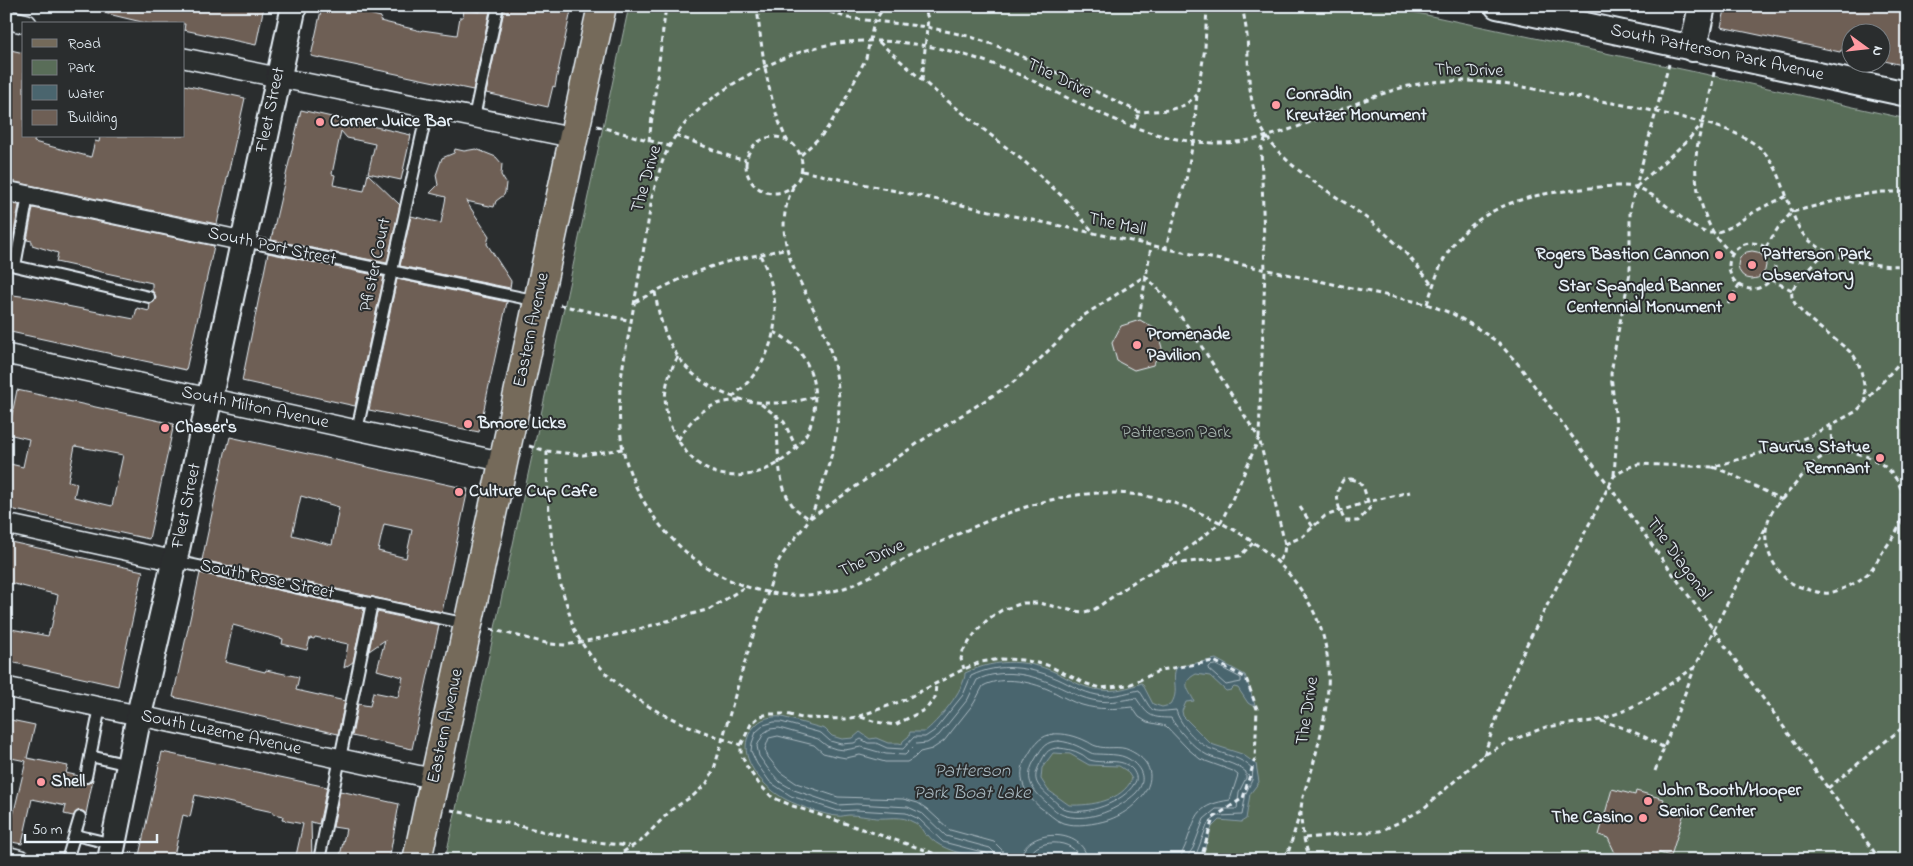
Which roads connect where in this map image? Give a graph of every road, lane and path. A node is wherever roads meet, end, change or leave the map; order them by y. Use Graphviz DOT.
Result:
graph roads {
  1 [pos="294,6"];
  2 [pos="498,6"];
  3 [pos="602,6"];
  4 [pos="666,6"];
  5 [pos="757,6"];
  6 [pos="813,6"];
  7 [pos="885,6"];
  8 [pos="923,6"];
  9 [pos="1207,6"];
  10 [pos="1242,6"];
  11 [pos="1497,6"];
  12 [pos="1702,6"];
  13 [pos="1570,14"];
  14 [pos="6,19"];
  15 [pos="874,22"];
  16 [pos="22,23"];
  17 [pos="927,27"];
  18 [pos="871,42"];
  19 [pos="879,42"];
  20 [pos="925,46"];
  21 [pos="1693,48"];
  22 [pos="185,58"];
  23 [pos="766,66"];
  24 [pos="1668,66"];
  25 [pos="1714,76"];
  26 [pos="278,78"];
  27 [pos="922,80"];
  28 [pos="1907,94"];
  29 [pos="1198,95"];
  30 [pos="428,107"];
  31 [pos="1657,111"];
  32 [pos="1138,112"];
  33 [pos="474,117"];
  34 [pos="1702,124"];
  35 [pos="1134,128"];
  36 [pos="586,132"];
  37 [pos="676,135"];
  38 [pos="1266,137"];
  39 [pos="787,140"];
  40 [pos="649,141"];
  41 [pos="1194,142"];
  42 [pos="669,146"];
  43 [pos="800,155"];
  44 [pos="746,160"];
  45 [pos="802,171"];
  46 [pos="792,186"];
  47 [pos="1635,187"];
  48 [pos="6,191"];
  49 [pos="1907,192"];
  50 [pos="28,196"];
  51 [pos="1787,196"];
  52 [pos="1792,212"];
  53 [pos="1712,233"];
  54 [pos="1095,234"];
  55 [pos="243,241"];
  56 [pos="1151,247"];
  57 [pos="1766,247"];
  58 [pos="787,248"];
  59 [pos="1165,250"];
  60 [pos="1826,250"];
  61 [pos="1732,253"];
  62 [pos="760,256"];
  63 [pos="1907,265"];
  64 [pos="1265,271"];
  65 [pos="391,272"];
  66 [pos="1145,276"];
  67 [pos="1771,280"];
  68 [pos="1739,285"];
  69 [pos="1434,287"];
  70 [pos="1792,290"];
  71 [pos="655,292"];
  72 [pos="149,297"];
  73 [pos="635,302"];
  74 [pos="549,303"];
  75 [pos="1427,304"];
  76 [pos="1728,304"];
  77 [pos="1139,317"];
  78 [pos="632,321"];
  79 [pos="774,332"];
  80 [pos="6,354"];
  81 [pos="1907,354"];
  82 [pos="678,357"];
  83 [pos="816,396"];
  84 [pos="732,397"];
  85 [pos="210,399"];
  86 [pos="747,401"];
  87 [pos="1866,401"];
  88 [pos="760,404"];
  89 [pos="777,414"];
  90 [pos="1831,426"];
  91 [pos="357,430"];
  92 [pos="1259,438"];
  93 [pos="678,440"];
  94 [pos="533,447"];
  95 [pos="796,447"];
  96 [pos="623,448"];
  97 [pos="547,451"];
  98 [pos="1832,452"];
  99 [pos="504,462"];
  100 [pos="779,462"];
  101 [pos="1712,467"];
  102 [pos="1614,476"];
  103 [pos="1610,487"];
  104 [pos="1907,490"];
  105 [pos="1410,492"];
  106 [pos="1782,500"];
  107 [pos="1906,501"];
  108 [pos="1368,502"];
  109 [pos="1300,507"];
  110 [pos="1339,510"];
  111 [pos="809,519"];
  112 [pos="1221,522"];
  113 [pos="6,524"];
  114 [pos="1767,526"];
  115 [pos="1314,527"];
  116 [pos="1254,542"];
  117 [pos="1284,544"];
  118 [pos="175,561"];
  119 [pos="1278,562"];
  120 [pos="1164,566"];
  121 [pos="745,587"];
  122 [pos="768,593"];
  123 [pos="372,603"];
  124 [pos="479,627"];
  125 [pos="1713,630"];
  126 [pos="582,642"];
  127 [pos="1695,667"];
  128 [pos="964,669"];
  129 [pos="936,683"];
  130 [pos="6,687"];
  131 [pos="100,707"];
  132 [pos="139,715"];
  133 [pos="860,716"];
  134 [pos="1600,720"];
  135 [pos="1907,724"];
  136 [pos="723,739"];
  137 [pos="742,745"];
  138 [pos="1664,748"];
  139 [pos="1484,755"];
  140 [pos="90,756"];
  141 [pos="340,758"];
  142 [pos="129,765"];
  143 [pos="1655,771"];
  144 [pos="86,777"];
  145 [pos="435,779"];
  146 [pos="1828,788"];
  147 [pos="451,810"];
  148 [pos="1300,812"];
  149 [pos="80,817"];
  150 [pos="75,835"];
  151 [pos="1305,838"];
  152 [pos="630,846"];
  153 [pos="112,852"];
  154 [pos="6,856"];
  155 [pos="21,860"];
  156 [pos="67,860"];
  157 [pos="319,860"];
  158 [pos="417,860"];
  159 [pos="619,860"];
  160 [pos="950,860"];
  161 [pos="1194,860"];
  162 [pos="1286,860"];
  163 [pos="1311,860"];
  164 [pos="1880,860"];
  1 -- 26 [label="street, Fleet Street"];
  2 -- 33 [label="lane"];
  3 -- 36 [label="main road, Eastern Avenue"];
  4 -- 40 [label="path"];
  5 -- 23 [label="path"];
  6 -- 15 [label="path"];
  7 -- 15 [label="path"];
  8 -- 17 [label="path"];
  9 -- 29 [label="path"];
  10 -- 38 [label="path"];
  11 -- 13 [label="street, South Patterson Park Avenue"];
  12 -- 21 [label="main road"];
  13 -- 21 [label="street, South Patterson Park Avenue"];
  14 -- 16 [label="street"];
  15 -- 17 [label="path"];
  15 -- 18 [label="path"];
  17 -- 20 [label="path"];
  17 -- 32 [label="path"];
  18 -- 19 [label="path, The Drive"];
  18 -- 23 [label="path, The Drive"];
  18 -- 43 [label="path"];
  19 -- 20 [label="path, The Drive"];
  19 -- 27 [label="path"];
  20 -- 27 [label="path"];
  20 -- 35 [label="path, The Drive"];
  21 -- 28 [label="street, South Patterson Park Avenue"];
  22 -- 26 [label="street"];
  23 -- 37 [label="path, The Drive"];
  23 -- 39 [label="path"];
  24 -- 31 [label="path"];
  25 -- 34 [label="path"];
  26 -- 30 [label="street"];
  26 -- 55 [label="street, Fleet Street"];
  27 -- 54 [label="path"];
  29 -- 32 [label="path"];
  29 -- 41 [label="path"];
  30 -- 33 [label="street"];
  30 -- 65 [label="lane, Pfister Court"];
  31 -- 34 [label="path, The Drive"];
  31 -- 38 [label="path, The Drive"];
  31 -- 47 [label="path"];
  32 -- 35 [label="path"];
  33 -- 36 [label="street"];
  34 -- 47 [label="path"];
  34 -- 51 [label="path, The Drive"];
  34 -- 53 [label="path"];
  35 -- 41 [label="path, The Drive"];
  36 -- 40 [label="path"];
  36 -- 74 [label="main road, Eastern Avenue"];
  37 -- 42 [label="path, The Drive"];
  37 -- 44 [label="path"];
  38 -- 41 [label="path, The Drive"];
  38 -- 64 [label="path"];
  38 -- 69 [label="path"];
  39 -- 43 [label="path"];
  39 -- 44 [label="path"];
  40 -- 42 [label="path"];
  41 -- 59 [label="path"];
  42 -- 73 [label="path, The Drive"];
  43 -- 45 [label="path"];
  44 -- 46 [label="path"];
  45 -- 46 [label="path"];
  45 -- 54 [label="path, The Mall"];
  46 -- 58 [label="path"];
  47 -- 53 [label="path"];
  47 -- 69 [label="path"];
  47 -- 102 [label="path"];
  48 -- 50 [label="street, South Port Street"];
  49 -- 52 [label="path"];
  50 -- 55 [label="street, South Port Street"];
  50 -- 72 [label="lane"];
  51 -- 52 [label="path, The Drive"];
  51 -- 53 [label="path"];
  52 -- 57 [label="path"];
  52 -- 60 [label="path, The Drive"];
  53 -- 61 [label="path"];
  54 -- 56 [label="path, The Mall"];
  55 -- 65 [label="lane, South Port Street"];
  55 -- 85 [label="street, Fleet Street"];
  56 -- 59 [label="path, The Mall"];
  56 -- 66 [label="path"];
  57 -- 61 [label="path"];
  57 -- 67 [label="path"];
  58 -- 62 [label="path"];
  58 -- 111 [label="path"];
  59 -- 64 [label="path, The Mall"];
  60 -- 63 [label="path, The Drive"];
  60 -- 70 [label="path"];
  61 -- 68 [label="path"];
  62 -- 71 [label="path"];
  62 -- 79 [label="path"];
  64 -- 75 [label="path, The Mall"];
  64 -- 92 [label="path"];
  65 -- 74 [label="lane, South Port Street"];
  65 -- 91 [label="lane, Pfister Court"];
  66 -- 77 [label="path"];
  66 -- 92 [label="path"];
  66 -- 111 [label="path"];
  67 -- 68 [label="path"];
  67 -- 70 [label="path"];
  68 -- 76 [label="path"];
  69 -- 75 [label="path"];
  70 -- 87 [label="path"];
  71 -- 73 [label="path"];
  71 -- 82 [label="path"];
  73 -- 78 [label="path, The Drive"];
  74 -- 78 [label="path"];
  74 -- 99 [label="main road, Eastern Avenue"];
  75 -- 103 [label="path, The Diagonal"];
  78 -- 96 [label="path, The Drive"];
  79 -- 83 [label="path"];
  79 -- 84 [label="path"];
  80 -- 85 [label="street, South Milton Avenue"];
  81 -- 87 [label="path"];
  82 -- 84 [label="path"];
  82 -- 93 [label="path"];
  83 -- 88 [label="path"];
  83 -- 95 [label="path"];
  84 -- 86 [label="path"];
  85 -- 91 [label="street, South Milton Avenue"];
  85 -- 118 [label="street, Fleet Street"];
  86 -- 88 [label="path"];
  86 -- 93 [label="path"];
  87 -- 90 [label="path"];
  88 -- 89 [label="path"];
  89 -- 95 [label="path"];
  89 -- 100 [label="path"];
  90 -- 98 [label="path"];
  90 -- 101 [label="path"];
  91 -- 99 [label="street, South Milton Avenue"];
  92 -- 112 [label="path"];
  92 -- 117 [label="path"];
  93 -- 100 [label="path"];
  94 -- 97 [label="path"];
  95 -- 100 [label="path"];
  96 -- 97 [label="path"];
  96 -- 121 [label="path, The Drive"];
  97 -- 126 [label="path"];
  98 -- 106 [label="path"];
  98 -- 107 [label="path"];
  99 -- 124 [label="main road, Eastern Avenue"];
  100 -- 111 [label="path"];
  101 -- 102 [label="path"];
  101 -- 106 [label="path"];
  102 -- 103 [label="path"];
  103 -- 125 [label="path, The Diagonal"];
  103 -- 139 [label="path"];
  104 -- 107 [label="path"];
  105 -- 108 [label="path"];
  106 -- 114 [label="path"];
  107 -- 114 [label="path"];
  108 -- 110 [label="path"];
  108 -- 110 [label="path"];
  108 -- 110 [label="path"];
  109 -- 115 [label="path"];
  110 -- 115 [label="path"];
  111 -- 122 [label="path"];
  112 -- 116 [label="path, The Drive"];
  112 -- 120 [label="path"];
  112 -- 122 [label="path, The Drive"];
  113 -- 118 [label="street, South Rose Street"];
  114 -- 125 [label="path"];
  115 -- 117 [label="path"];
  116 -- 119 [label="path, The Drive"];
  116 -- 120 [label="path"];
  117 -- 119 [label="path"];
  118 -- 123 [label="lane, South Rose Street"];
  118 -- 132 [label="street, Fleet Street"];
  119 -- 148 [label="path, The Drive"];
  120 -- 128 [label="path"];
  121 -- 122 [label="path, The Drive"];
  121 -- 126 [label="path"];
  122 -- 136 [label="path"];
  123 -- 124 [label="lane, South Rose Street"];
  123 -- 141 [label="lane"];
  124 -- 126 [label="path"];
  124 -- 145 [label="main road, Eastern Avenue"];
  125 -- 127 [label="path"];
  125 -- 146 [label="path, The Diagonal"];
  126 -- 136 [label="path"];
  127 -- 134 [label="path"];
  127 -- 138 [label="path"];
  128 -- 129 [label="path"];
  128 -- 161 [label="path"];
  129 -- 133 [label="path"];
  129 -- 133 [label="path"];
  130 -- 131 [label="street, South Luzerne Avenue"];
  131 -- 132 [label="street, South Luzerne Avenue"];
  131 -- 140 [label="lane"];
  132 -- 141 [label="street, South Luzerne Avenue"];
  132 -- 142 [label="street, Fleet Street"];
  133 -- 137 [label="path"];
  134 -- 138 [label="path"];
  134 -- 139 [label="path"];
  135 -- 146 [label="path"];
  136 -- 137 [label="path"];
  136 -- 152 [label="path"];
  137 -- 160 [label="path"];
  138 -- 143 [label="path"];
  139 -- 151 [label="path"];
  140 -- 142 [label="lane"];
  140 -- 144 [label="lane"];
  141 -- 145 [label="street, South Luzerne Avenue"];
  141 -- 157 [label="lane"];
  142 -- 153 [label="street, Fleet Street"];
  145 -- 158 [label="main road, Eastern Avenue"];
  146 -- 164 [label="path, The Diagonal"];
  147 -- 152 [label="path"];
  148 -- 151 [label="path, The Drive"];
  148 -- 162 [label="path"];
  149 -- 150 [label="lane"];
  150 -- 153 [label="lane"];
  150 -- 156 [label="lane"];
  151 -- 163 [label="path, The Drive"];
  152 -- 159 [label="path"];
  154 -- 155 [label="street"];
}
